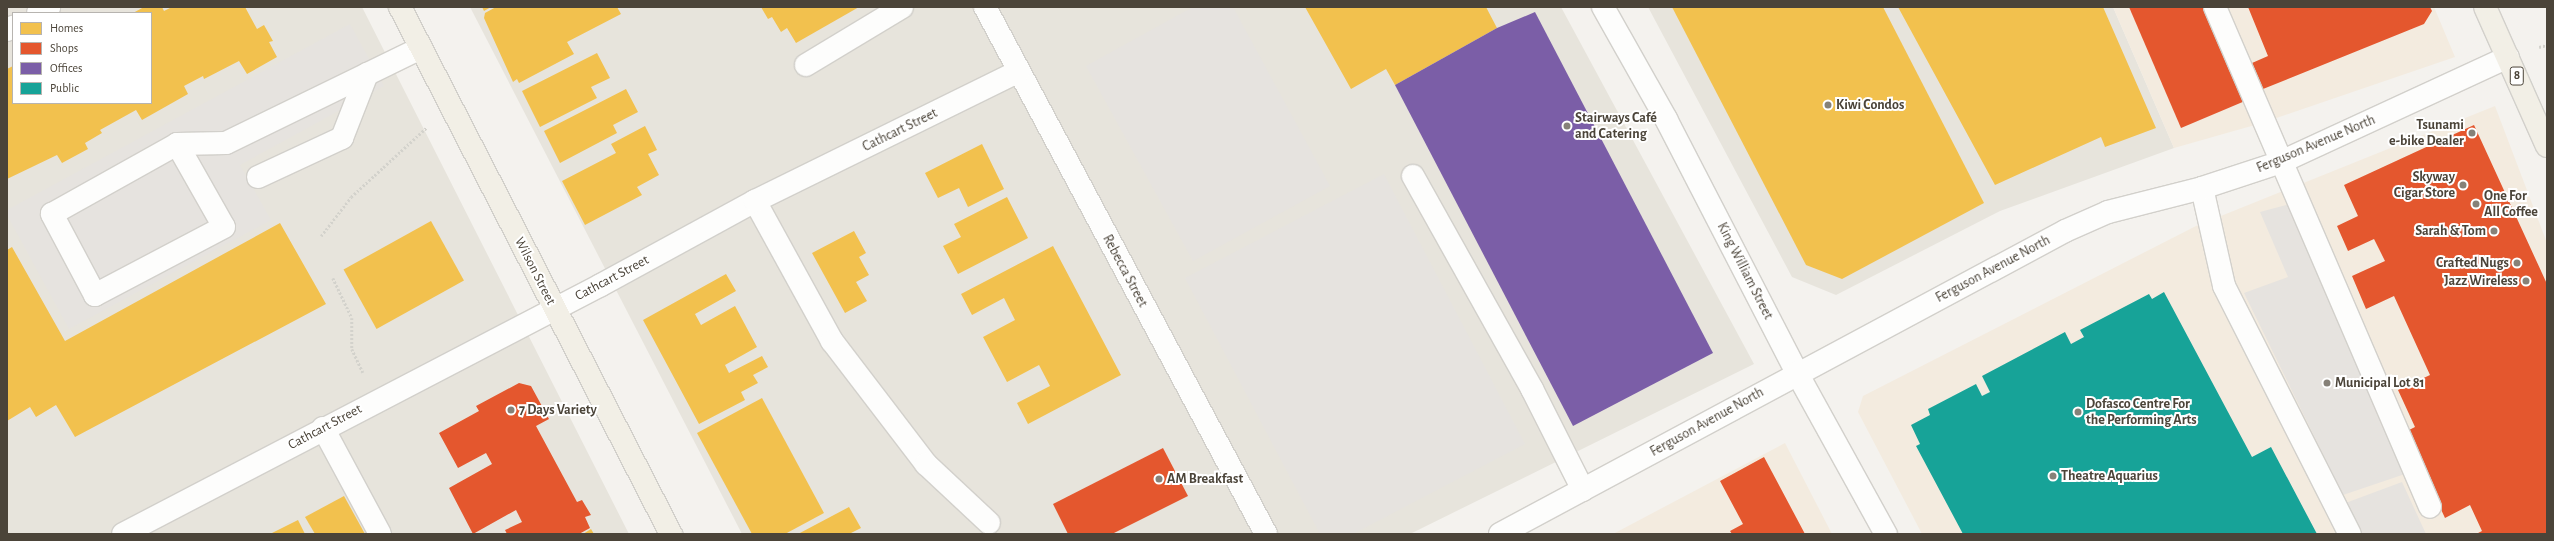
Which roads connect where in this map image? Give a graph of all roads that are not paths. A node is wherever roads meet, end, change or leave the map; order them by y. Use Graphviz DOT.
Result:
graph roads {
  1 [pos="49,7"];
  2 [pos="400,7"];
  3 [pos="902,7"];
  4 [pos="985,7"];
  5 [pos="1603,7"];
  6 [pos="2215,7"];
  7 [pos="2485,7"];
  8 [pos="40,12"];
  9 [pos="421,48"];
  10 [pos="2508,56"];
  11 [pos="806,65"];
  12 [pos="1019,71"];
  13 [pos="367,74"];
  14 [pos="177,144"];
  15 [pos="2547,146"];
  16 [pos="2281,162"];
  17 [pos="1413,176"];
  18 [pos="258,177"];
  19 [pos="2202,188"];
  20 [pos="755,201"];
  21 [pos="555,309"];
  22 [pos="1797,373"];
  23 [pos="323,428"];
  24 [pos="1583,490"];
  25 [pos="2430,507"];
  26 [pos="989,522"];
  27 [pos="123,534"];
  28 [pos="380,534"];
  29 [pos="671,534"];
  30 [pos="1266,534"];
  31 [pos="1500,534"];
  32 [pos="1886,534"];
  33 [pos="2350,534"];
  1 -- 8 [label="street"];
  2 -- 9 [label="main road, Wilson Street"];
  3 -- 11 [label="street"];
  4 -- 12 [label="street, Rebecca Street"];
  5 -- 22 [label="street, King William Street"];
  6 -- 16 [label="street"];
  7 -- 10 [label="main road, 8"];
  9 -- 13 [label="street"];
  9 -- 21 [label="main road, Wilson Street"];
  10 -- 15 [label="main road, 8"];
  10 -- 16 [label="street, Ferguson Avenue North"];
  12 -- 20 [label="street, Cathcart Street"];
  12 -- 30 [label="street, Rebecca Street"];
  13 -- 14 [label="street"];
  13 -- 18 [label="street"];
  14 -- 14 [label="street"];
  16 -- 19 [label="street, Ferguson Avenue North"];
  16 -- 25 [label="street"];
  17 -- 24 [label="street"];
  19 -- 22 [label="street, Ferguson Avenue North"];
  19 -- 33 [label="street"];
  20 -- 21 [label="street, Cathcart Street"];
  20 -- 26 [label="street"];
  21 -- 23 [label="street, Cathcart Street"];
  21 -- 29 [label="main road, Wilson Street"];
  22 -- 24 [label="street, Ferguson Avenue North"];
  22 -- 32 [label="street, King William Street"];
  23 -- 27 [label="street, Cathcart Street"];
  23 -- 28 [label="street"];
  24 -- 31 [label="street, Ferguson Avenue North"];
}
